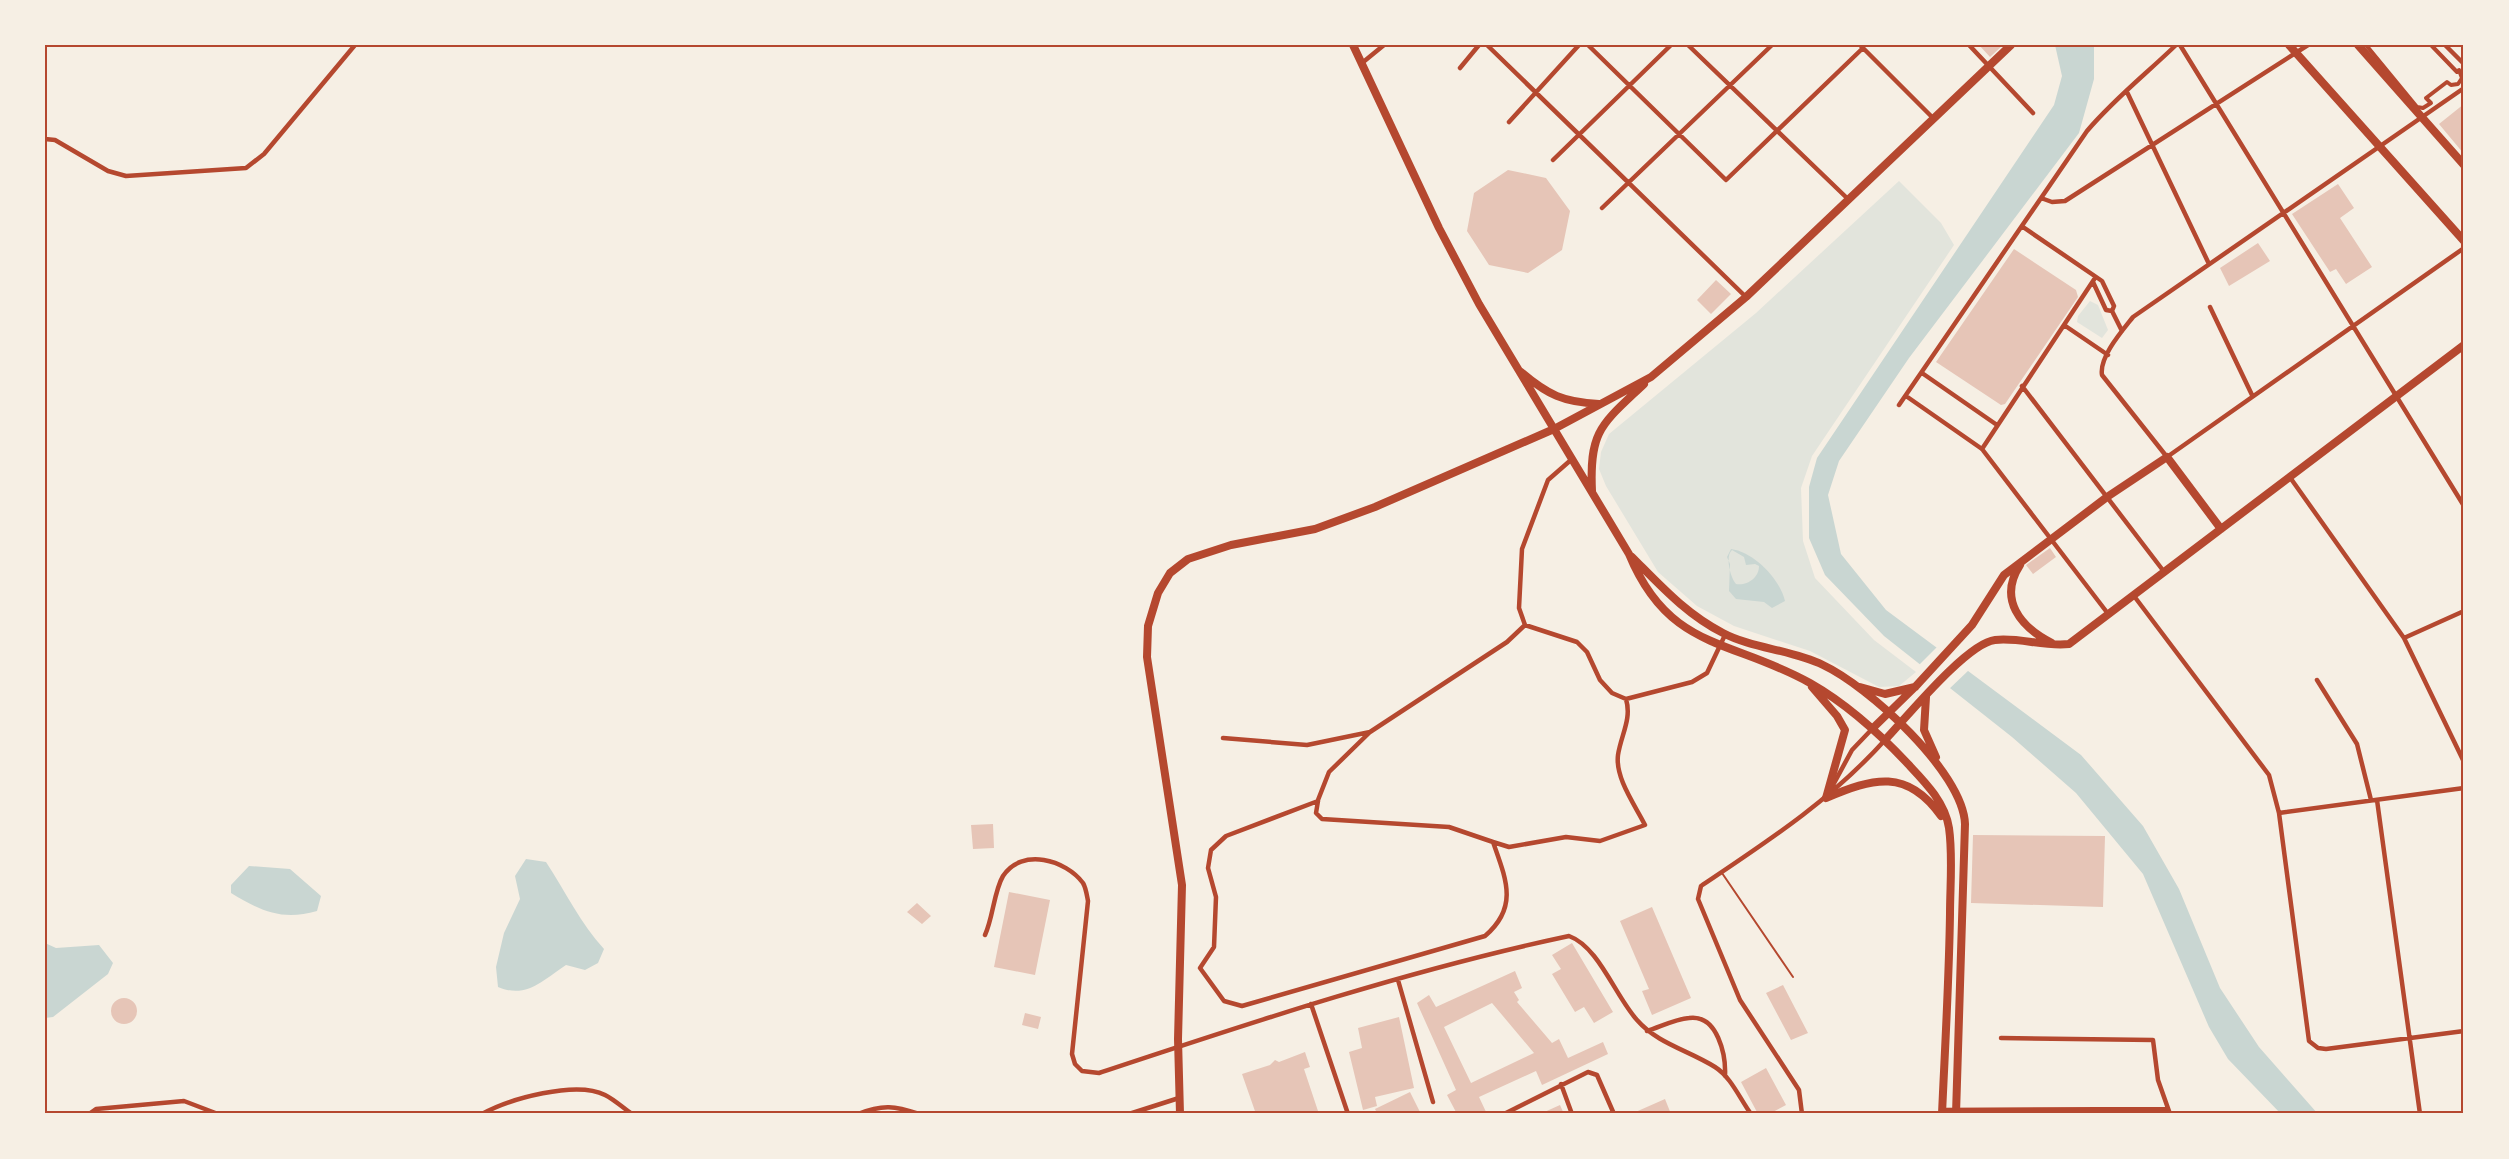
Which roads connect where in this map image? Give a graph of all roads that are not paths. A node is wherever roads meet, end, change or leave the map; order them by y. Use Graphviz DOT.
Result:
graph roads {
  1 [pos="355,45"];
  2 [pos="1353,45"];
  3 [pos="1384,45"];
  4 [pos="1479,45"];
  5 [pos="1486,45"];
  6 [pos="1579,45"];
  7 [pos="1588,45"];
  8 [pos="1671,45"];
  9 [pos="1688,45"];
  10 [pos="1772,45"];
  11 [pos="1969,45"];
  12 [pos="2011,45"];
  13 [pos="2178,45"];
  14 [pos="2289,45"];
  15 [pos="2308,45"];
  16 [pos="2358,45"];
  17 [pos="2366,45"];
  18 [pos="2431,45"];
  19 [pos="2445,45"];
  20 [pos="1862,46"];
  21 [pos="2297,53"];
  22 [pos="1362,63"];
  23 [pos="2464,64"];
  24 [pos="1988,66"];
  25 [pos="1460,68"];
  26 [pos="1630,85"];
  27 [pos="1730,85"];
  28 [pos="2464,88"];
  29 [pos="1535,92"];
  30 [pos="2127,92"];
  31 [pos="2218,104"];
  32 [pos="2033,113"];
  33 [pos="1933,118"];
  34 [pos="2421,118"];
  35 [pos="1509,122"];
  36 [pos="1778,131"];
  37 [pos="1680,134"];
  38 [pos="1579,135"];
  39 [pos="45,139"];
  40 [pos="2154,144"];
  41 [pos="2380,147"];
  42 [pos="1553,160"];
  43 [pos="2464,165"];
  44 [pos="1628,182"];
  45 [pos="2041,198"];
  46 [pos="1849,200"];
  47 [pos="1602,208"];
  48 [pos="2284,214"];
  49 [pos="2023,227"];
  50 [pos="2464,241"];
  51 [pos="2464,248"];
  52 [pos="2209,264"];
  53 [pos="2094,280"];
  54 [pos="1746,297"];
  55 [pos="2210,308"];
  56 [pos="2064,325"];
  57 [pos="2352,326"];
  58 [pos="2122,331"];
  59 [pos="2464,345"];
  60 [pos="2108,355"];
  61 [pos="1515,367"];
  62 [pos="1922,373"];
  63 [pos="1651,377"];
  64 [pos="2022,386"];
  65 [pos="2252,395"];
  66 [pos="1906,396"];
  67 [pos="2396,396"];
  68 [pos="1600,404"];
  69 [pos="1899,405"];
  70 [pos="1997,425"];
  71 [pos="1554,429"];
  72 [pos="1982,449"];
  73 [pos="2167,457"];
  74 [pos="1572,459"];
  75 [pos="2289,476"];
  76 [pos="1592,492"];
  77 [pos="2107,497"];
  78 [pos="2464,506"];
  79 [pos="2221,529"];
  80 [pos="2050,539"];
  81 [pos="1629,554"];
  82 [pos="2024,559"];
  83 [pos="2165,573"];
  84 [pos="2134,596"];
  85 [pos="2464,611"];
  86 [pos="2109,615"];
  87 [pos="1525,625"];
  88 [pos="1725,635"];
  89 [pos="2404,638"];
  90 [pos="1719,646"];
  91 [pos="2056,646"];
  92 [pos="2317,680"];
  93 [pos="1808,682"];
  94 [pos="1852,684"];
  95 [pos="1916,686"];
  96 [pos="1926,696"];
  97 [pos="1626,699"];
  98 [pos="1889,714"];
  99 [pos="1900,724"];
  100 [pos="1873,729"];
  101 [pos="1370,732"];
  102 [pos="1223,738"];
  103 [pos="1886,740"];
  104 [pos="2464,762"];
  105 [pos="1939,764"];
  106 [pos="2464,788"];
  107 [pos="1826,798"];
  108 [pos="2374,800"];
  109 [pos="1318,801"];
  110 [pos="2279,813"];
  111 [pos="1949,826"];
  112 [pos="1493,842"];
  113 [pos="1722,872"];
  114 [pos="985,934"];
  115 [pos="1793,977"];
  116 [pos="1398,980"];
  117 [pos="1311,1004"];
  118 [pos="2464,1031"];
  119 [pos="1647,1032"];
  120 [pos="2409,1037"];
  121 [pos="2001,1038"];
  122 [pos="1178,1047"];
  123 [pos="1725,1076"];
  124 [pos="1561,1084"];
  125 [pos="1179,1098"];
  126 [pos="1433,1102"];
  127 [pos="2169,1111"];
  128 [pos="1942,1112"];
  129 [pos="1956,1112"];
  130 [pos="2109,1112"];
  131 [pos="88,1114"];
  132 [pos="218,1114"];
  133 [pos="482,1114"];
  134 [pos="632,1114"];
  135 [pos="858,1114"];
  136 [pos="920,1114"];
  137 [pos="1129,1114"];
  138 [pos="1180,1114"];
  139 [pos="1348,1114"];
  140 [pos="1504,1114"];
  141 [pos="1572,1114"];
  142 [pos="1614,1114"];
  143 [pos="1751,1114"];
  144 [pos="1802,1114"];
  145 [pos="2420,1114"];
  1 -- 39 [label="street"];
  2 -- 22 [label="main road"];
  3 -- 22 [label="street"];
  4 -- 25 [label="street"];
  5 -- 29 [label="street"];
  6 -- 29 [label="street"];
  7 -- 26 [label="street"];
  8 -- 26 [label="street"];
  9 -- 27 [label="street"];
  10 -- 27 [label="street"];
  11 -- 24 [label="street"];
  12 -- 24 [label="main road"];
  13 -- 30 [label="street"];
  13 -- 31 [label="street"];
  14 -- 21 [label="main road"];
  15 -- 21 [label="street"];
  16 -- 34 [label="main road"];
  17 -- 18 [label="street"];
  19 -- 23 [label="street"];
  20 -- 33 [label="street"];
  20 -- 36 [label="street"];
  21 -- 31 [label="street"];
  21 -- 41 [label="main road"];
  22 -- 61 [label="main road"];
  24 -- 32 [label="street"];
  24 -- 33 [label="main road"];
  26 -- 37 [label="street"];
  26 -- 38 [label="street"];
  27 -- 36 [label="street"];
  27 -- 37 [label="street"];
  28 -- 34 [label="street"];
  29 -- 35 [label="street"];
  29 -- 38 [label="street"];
  30 -- 40 [label="street"];
  30 -- 45 [label="street"];
  31 -- 40 [label="street"];
  31 -- 48 [label="street"];
  33 -- 46 [label="main road"];
  34 -- 41 [label="street"];
  34 -- 43 [label="main road"];
  36 -- 37 [label="street"];
  36 -- 46 [label="street"];
  37 -- 44 [label="street"];
  38 -- 42 [label="street"];
  38 -- 44 [label="street"];
  40 -- 45 [label="street"];
  40 -- 52 [label="street"];
  41 -- 48 [label="street"];
  41 -- 50 [label="main road"];
  44 -- 47 [label="street"];
  44 -- 54 [label="street"];
  45 -- 49 [label="street"];
  46 -- 54 [label="main road"];
  48 -- 52 [label="street"];
  48 -- 57 [label="street"];
  49 -- 53 [label="street"];
  49 -- 62 [label="street"];
  51 -- 57 [label="street"];
  52 -- 58 [label="street"];
  53 -- 56 [label="street"];
  53 -- 58 [label="street"];
  54 -- 63 [label="main road"];
  55 -- 65 [label="street"];
  56 -- 60 [label="street"];
  56 -- 64 [label="street"];
  57 -- 65 [label="street"];
  57 -- 67 [label="street"];
  58 -- 60 [label="street"];
  59 -- 67 [label="main road"];
  60 -- 73 [label="street"];
  61 -- 68 [label="main road"];
  61 -- 71 [label="main road"];
  62 -- 66 [label="street"];
  62 -- 70 [label="street"];
  63 -- 68 [label="main road"];
  63 -- 76 [label="main road"];
  64 -- 70 [label="street"];
  64 -- 77 [label="street"];
  65 -- 73 [label="street"];
  66 -- 69 [label="street"];
  66 -- 72 [label="street"];
  67 -- 75 [label="main road"];
  67 -- 78 [label="street"];
  68 -- 71 [label="main road"];
  70 -- 72 [label="street"];
  71 -- 74 [label="main road"];
  71 -- 122 [label="main road"];
  72 -- 80 [label="street"];
  73 -- 77 [label="main road"];
  73 -- 79 [label="main road"];
  74 -- 76 [label="main road"];
  74 -- 87 [label="street"];
  75 -- 79 [label="main road"];
  75 -- 89 [label="street"];
  76 -- 81 [label="main road"];
  77 -- 80 [label="main road"];
  77 -- 83 [label="street"];
  79 -- 83 [label="main road"];
  80 -- 82 [label="main road"];
  80 -- 86 [label="street"];
  81 -- 88 [label="main road"];
  81 -- 90 [label="main road"];
  82 -- 91 [label="main road"];
  82 -- 95 [label="main road"];
  83 -- 84 [label="main road"];
  84 -- 86 [label="main road"];
  84 -- 110 [label="street"];
  85 -- 89 [label="street"];
  86 -- 91 [label="main road"];
  87 -- 97 [label="street"];
  87 -- 101 [label="street"];
  88 -- 90 [label="street"];
  88 -- 94 [label="main road"];
  89 -- 104 [label="street"];
  90 -- 93 [label="main road"];
  90 -- 97 [label="street"];
  91 -- 96 [label="main road"];
  92 -- 108 [label="street"];
  93 -- 100 [label="main road"];
  93 -- 107 [label="main road"];
  94 -- 95 [label="main road"];
  94 -- 98 [label="main road"];
  95 -- 98 [label="main road"];
  96 -- 99 [label="main road"];
  96 -- 105 [label="main road"];
  97 -- 112 [label="street"];
  98 -- 99 [label="main road"];
  98 -- 100 [label="main road"];
  99 -- 103 [label="main road"];
  99 -- 105 [label="main road"];
  100 -- 103 [label="main road"];
  100 -- 107 [label="street"];
  101 -- 102 [label="street"];
  101 -- 109 [label="street"];
  103 -- 107 [label="street"];
  103 -- 111 [label="main road"];
  105 -- 129 [label="main road"];
  106 -- 108 [label="street"];
  107 -- 111 [label="main road"];
  107 -- 113 [label="street"];
  108 -- 110 [label="street"];
  108 -- 120 [label="street"];
  109 -- 112 [label="street"];
  109 -- 112 [label="street"];
  110 -- 120 [label="street"];
  111 -- 128 [label="main road"];
  113 -- 115 [label="lane"];
  113 -- 144 [label="street"];
  114 -- 122 [label="street"];
  116 -- 117 [label="street"];
  116 -- 119 [label="street"];
  116 -- 126 [label="street"];
  117 -- 122 [label="street"];
  117 -- 139 [label="street"];
  118 -- 120 [label="street"];
  119 -- 123 [label="street"];
  119 -- 123 [label="street"];
  120 -- 145 [label="street"];
  121 -- 127 [label="street"];
  122 -- 125 [label="main road"];
  123 -- 143 [label="street"];
  124 -- 140 [label="street"];
  124 -- 141 [label="street"];
  124 -- 142 [label="street"];
  125 -- 137 [label="street"];
  125 -- 138 [label="main road"];
  127 -- 130 [label="street"];
  128 -- 129 [label="street"];
  129 -- 130 [label="street"];
  131 -- 132 [label="street"];
  133 -- 134 [label="street"];
  135 -- 136 [label="street"];
}
